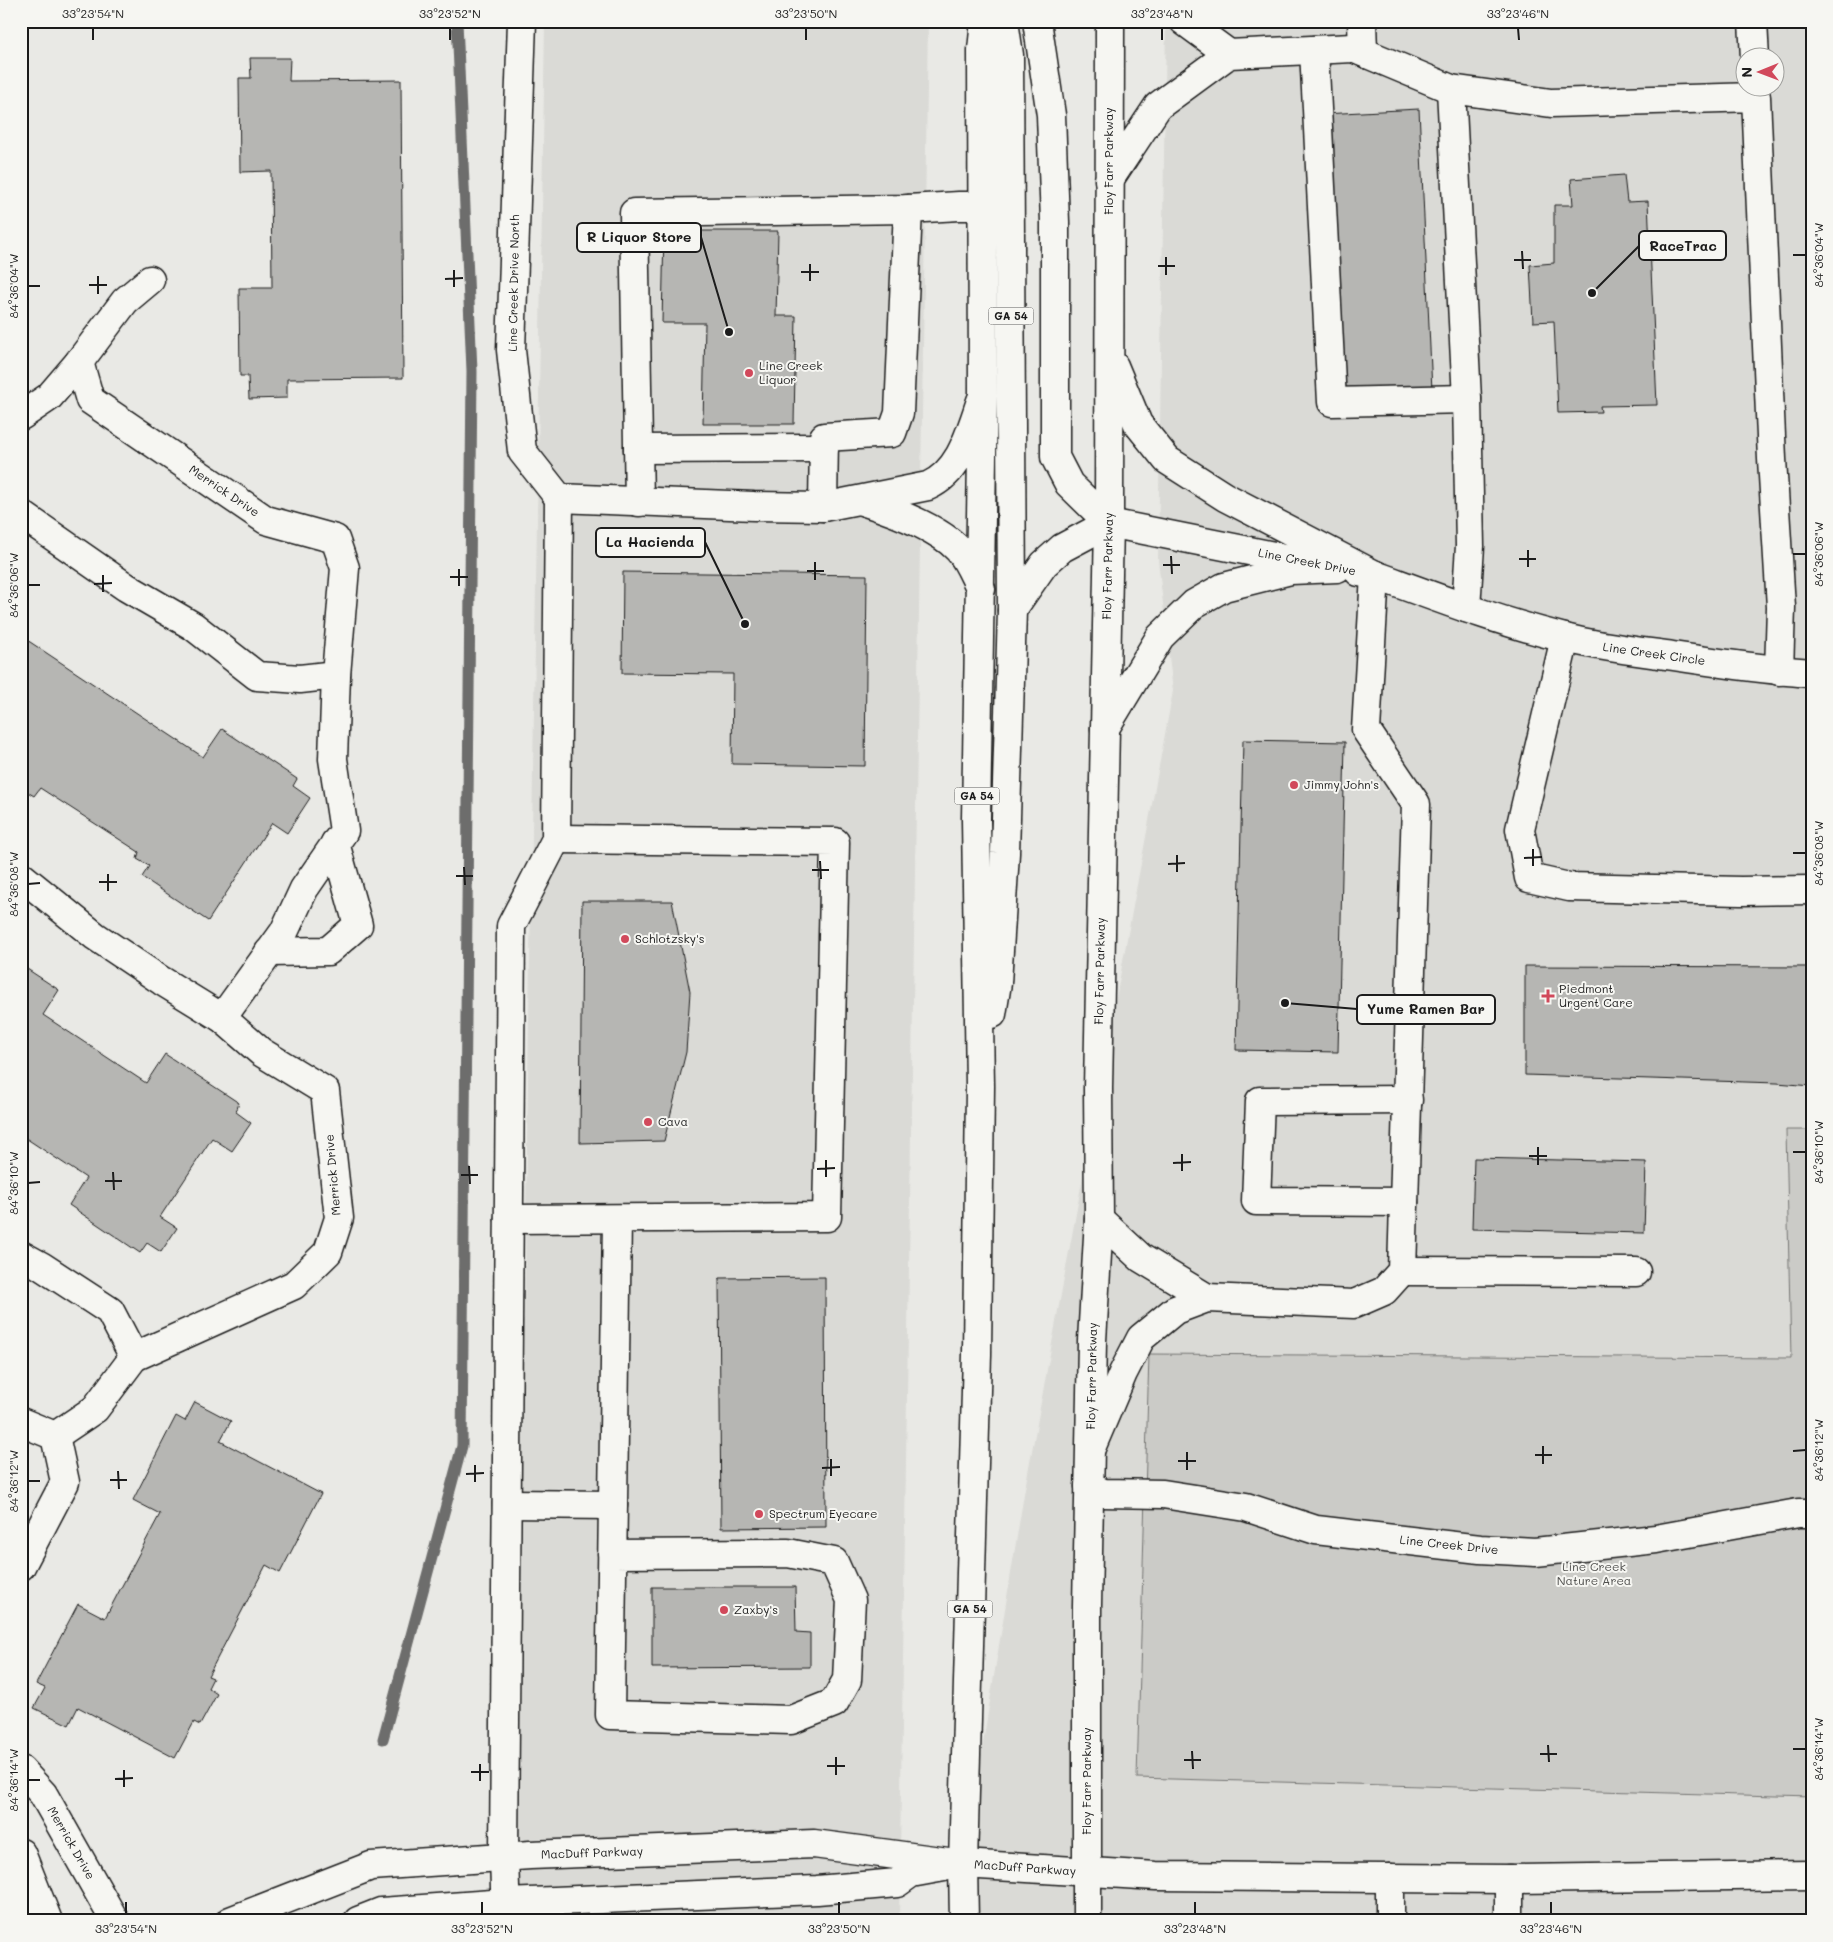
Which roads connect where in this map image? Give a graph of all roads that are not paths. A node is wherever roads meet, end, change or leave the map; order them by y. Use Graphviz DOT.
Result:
graph roads {
  1 [pos="522,21"];
  2 [pos="985,21"];
  3 [pos="1004,21"];
  4 [pos="1037,21"];
  5 [pos="1110,21"];
  6 [pos="1184,21"];
  7 [pos="1362,21"];
  8 [pos="1753,21"];
  9 [pos="1754,48"];
  10 [pos="1314,50"];
  11 [pos="1363,52"];
  12 [pos="1229,54"];
  13 [pos="1451,90"];
  14 [pos="1736,93"];
  15 [pos="1756,98"];
  16 [pos="1109,180"];
  17 [pos="982,206"];
  18 [pos="908,209"];
  19 [pos="150,280"];
  20 [pos="1109,355"];
  21 [pos="80,362"];
  22 [pos="983,396"];
  23 [pos="1467,399"];
  24 [pos="21,416"];
  25 [pos="824,448"];
  26 [pos="638,449"];
  27 [pos="559,498"];
  28 [pos="862,500"];
  29 [pos="639,502"];
  30 [pos="823,507"];
  31 [pos="21,514"];
  32 [pos="1109,523"];
  33 [pos="1338,568"];
  34 [pos="1375,575"];
  35 [pos="981,589"];
  36 [pos="1466,608"];
  37 [pos="1012,610"];
  38 [pos="1499,620"];
  39 [pos="1565,638"];
  40 [pos="1778,671"];
  41 [pos="1812,673"];
  42 [pos="336,675"];
  43 [pos="1105,728"];
  44 [pos="556,839"];
  45 [pos="335,843"];
  46 [pos="21,876"];
  47 [pos="1812,890"];
  48 [pos="269,952"];
  49 [pos="222,1018"];
  50 [pos="980,1086"];
  51 [pos="1408,1100"];
  52 [pos="1404,1202"];
  53 [pos="617,1219"];
  54 [pos="1099,1219"];
  55 [pos="509,1220"];
  56 [pos="21,1255"];
  57 [pos="1402,1271"];
  58 [pos="1636,1272"];
  59 [pos="1207,1298"];
  60 [pos="134,1357"];
  61 [pos="21,1422"];
  62 [pos="55,1436"];
  63 [pos="1090,1448"];
  64 [pos="1089,1486"];
  65 [pos="507,1504"];
  66 [pos="613,1505"];
  67 [pos="1812,1513"];
  68 [pos="612,1554"];
  69 [pos="21,1566"];
  70 [pos="21,1770"];
  71 [pos="21,1853"];
  72 [pos="504,1856"];
  73 [pos="963,1864"];
  74 [pos="1087,1873"];
  75 [pos="1812,1875"];
  76 [pos="1390,1878"];
  77 [pos="1509,1879"];
  78 [pos="506,1912"];
  79 [pos="48,1921"];
  80 [pos="115,1921"];
  81 [pos="230,1921"];
  82 [pos="358,1921"];
  83 [pos="964,1921"];
  84 [pos="1087,1921"];
  85 [pos="1390,1921"];
  86 [pos="1509,1921"];
  1 -- 27 [label="main road, Line Creek Drive North"];
  2 -- 17 [label="main road, GA 54"];
  3 -- 37 [label="main road, GA 54"];
  4 -- 32 [label="main road"];
  5 -- 16 [label="main road, Floy Farr Parkway"];
  6 -- 12 [label="main road"];
  7 -- 11 [label="main road"];
  8 -- 9 [label="main road"];
  10 -- 11 [label="main road"];
  10 -- 12 [label="main road"];
  10 -- 23 [label="main road"];
  11 -- 13 [label="main road"];
  12 -- 16 [label="main road"];
  13 -- 14 [label="main road"];
  13 -- 23 [label="main road"];
  15 -- 40 [label="main road"];
  16 -- 20 [label="main road, Floy Farr Parkway"];
  17 -- 18 [label="main road"];
  17 -- 22 [label="main road, GA 54"];
  18 -- 25 [label="main road"];
  18 -- 26 [label="main road"];
  19 -- 21 [label="main road"];
  20 -- 32 [label="main road, Floy Farr Parkway"];
  20 -- 34 [label="main road"];
  21 -- 24 [label="main road"];
  21 -- 42 [label="main road, Merrick Drive"];
  22 -- 28 [label="main road"];
  22 -- 35 [label="main road, GA 54"];
  23 -- 36 [label="main road"];
  25 -- 26 [label="main road"];
  25 -- 30 [label="main road"];
  26 -- 29 [label="main road"];
  27 -- 29 [label="main road"];
  27 -- 44 [label="main road"];
  28 -- 30 [label="main road"];
  28 -- 35 [label="main road"];
  29 -- 30 [label="main road"];
  31 -- 42 [label="main road"];
  32 -- 33 [label="main road, Line Creek Drive"];
  32 -- 37 [label="main road"];
  32 -- 43 [label="main road, Floy Farr Parkway"];
  33 -- 34 [label="main road, Line Creek Drive"];
  33 -- 43 [label="main road"];
  34 -- 36 [label="main road, Line Creek Drive"];
  34 -- 51 [label="main road"];
  35 -- 50 [label="main road, GA 54"];
  36 -- 38 [label="main road, Line Creek Drive"];
  37 -- 50 [label="main road, GA 54"];
  38 -- 39 [label="main road, Line Creek Circle"];
  39 -- 40 [label="main road, Line Creek Circle"];
  39 -- 47 [label="main road"];
  40 -- 41 [label="main road, Line Creek Circle"];
  42 -- 45 [label="main road, Merrick Drive"];
  43 -- 54 [label="main road, Floy Farr Parkway"];
  44 -- 53 [label="main road"];
  44 -- 55 [label="main road"];
  45 -- 48 [label="main road, Merrick Drive"];
  45 -- 48 [label="main road"];
  46 -- 49 [label="main road, Merrick Drive"];
  48 -- 49 [label="main road, Merrick Drive"];
  49 -- 60 [label="main road, Merrick Drive"];
  50 -- 73 [label="main road, GA 54"];
  51 -- 52 [label="main road"];
  51 -- 52 [label="main road"];
  52 -- 57 [label="main road"];
  53 -- 55 [label="main road"];
  53 -- 66 [label="main road"];
  54 -- 59 [label="main road"];
  54 -- 63 [label="main road, Floy Farr Parkway"];
  55 -- 65 [label="main road"];
  56 -- 60 [label="main road"];
  57 -- 58 [label="main road"];
  57 -- 59 [label="main road"];
  59 -- 63 [label="main road"];
  60 -- 62 [label="main road, Merrick Drive"];
  61 -- 62 [label="main road"];
  62 -- 69 [label="main road"];
  63 -- 64 [label="main road, Floy Farr Parkway"];
  64 -- 67 [label="main road, Line Creek Drive"];
  64 -- 74 [label="main road, Floy Farr Parkway"];
  65 -- 66 [label="main road"];
  65 -- 72 [label="main road"];
  66 -- 68 [label="main road"];
  68 -- 68 [label="main road"];
  70 -- 80 [label="main road, Merrick Drive"];
  71 -- 79 [label="main road"];
  72 -- 73 [label="main road, MacDuff Parkway"];
  72 -- 78 [label="main road"];
  72 -- 81 [label="main road, MacDuff Parkway"];
  73 -- 74 [label="main road, MacDuff Parkway"];
  73 -- 78 [label="main road, MacDuff Parkway"];
  73 -- 83 [label="main road, GA 54"];
  74 -- 76 [label="main road, MacDuff Parkway"];
  74 -- 84 [label="main road, Floy Farr Parkway"];
  75 -- 77 [label="main road, MacDuff Parkway"];
  76 -- 77 [label="main road, MacDuff Parkway"];
  76 -- 85 [label="main road"];
  77 -- 86 [label="main road"];
  78 -- 82 [label="main road, MacDuff Parkway"];
}
